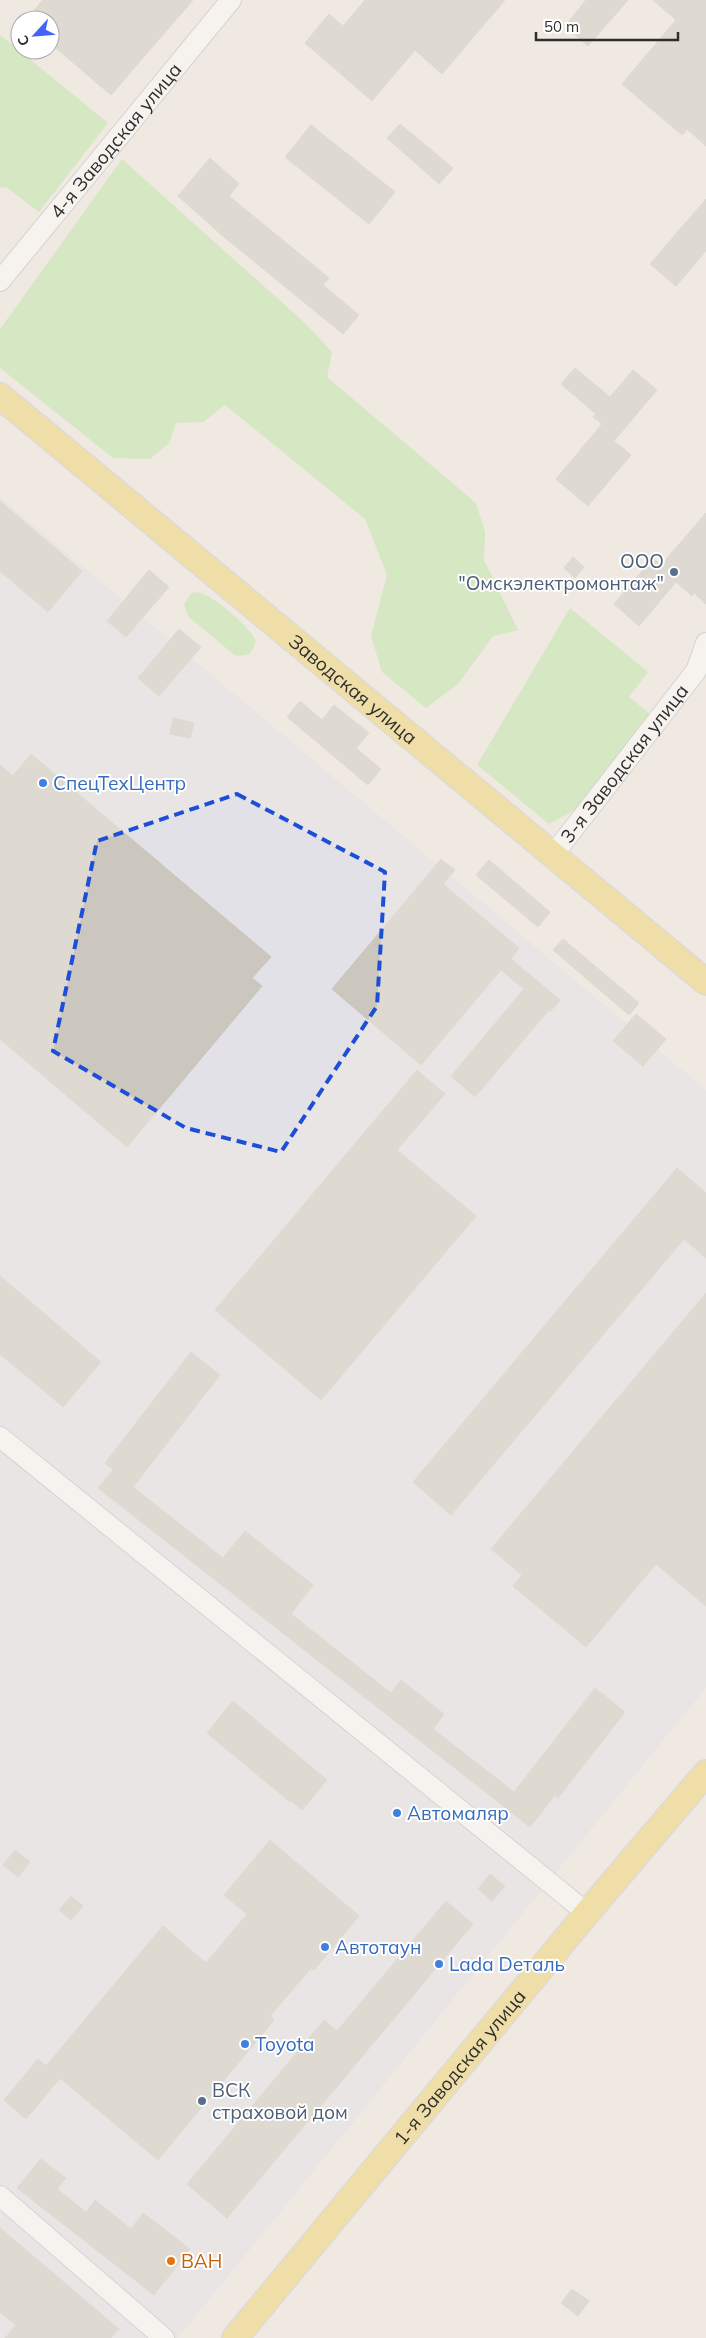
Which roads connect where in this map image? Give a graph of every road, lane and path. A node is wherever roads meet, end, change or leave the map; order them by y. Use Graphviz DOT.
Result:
graph roads {
  1 [pos="231,0"];
  2 [pos="0,281"];
  3 [pos="0,396"];
  4 [pos="706,643"];
  5 [pos="553,855"];
  6 [pos="706,982"];
  7 [pos="0,1437"];
  8 [pos="706,1773"];
  9 [pos="586,1913"];
  10 [pos="0,2196"];
  11 [pos="164,2338"];
  12 [pos="235,2338"];
  1 -- 2 [label="street, 4-я Заводская улица"];
  3 -- 5 [label="main road, Заводская улица"];
  4 -- 5 [label="street, 3-я Заводская улица"];
  5 -- 6 [label="main road, Заводская улица"];
  7 -- 9 [label="street"];
  8 -- 9 [label="main road, 1-я Заводская улица"];
  9 -- 12 [label="main road, 1-я Заводская улица"];
  10 -- 11 [label="street"];
}
